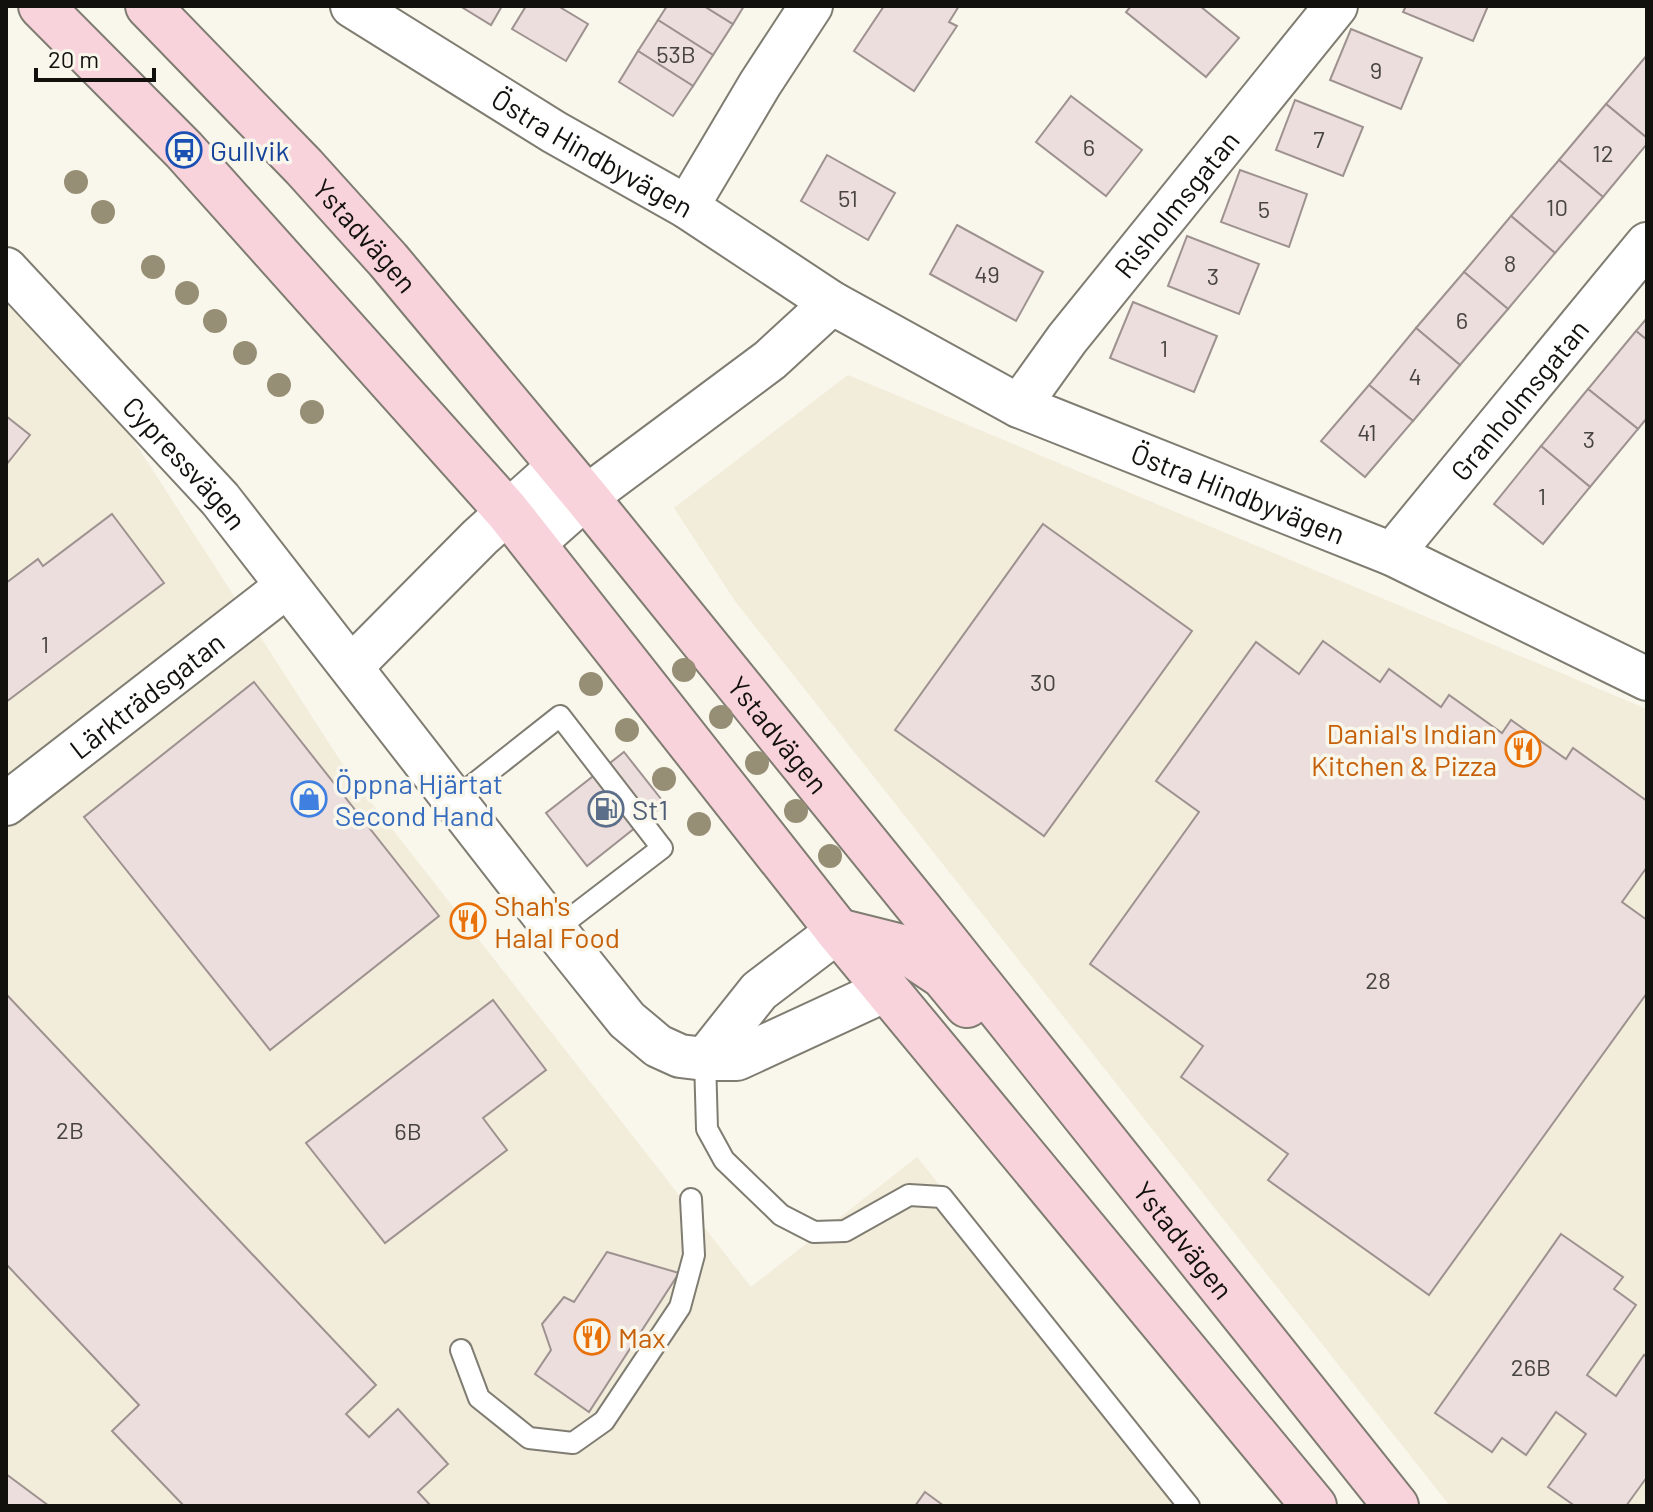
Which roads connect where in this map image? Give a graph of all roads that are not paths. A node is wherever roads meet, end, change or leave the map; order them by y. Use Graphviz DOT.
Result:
graph roads {
  1 [pos="148,6"];
  2 [pos="352,6"];
  3 [pos="1336,6"];
  4 [pos="807,8"];
  5 [pos="42,14"];
  6 [pos="687,207"];
  7 [pos="1647,244"];
  8 [pos="6,269"];
  9 [pos="832,303"];
  10 [pos="1019,406"];
  11 [pos="573,481"];
  12 [pos="520,527"];
  13 [pos="1392,554"];
  14 [pos="287,586"];
  15 [pos="352,666"];
  16 [pos="1647,679"];
  17 [pos="455,799"];
  18 [pos="6,804"];
  19 [pos="555,930"];
  20 [pos="838,931"];
  21 [pos="886,990"];
  22 [pos="705,1059"];
  23 [pos="691,1199"];
  24 [pos="461,1350"];
  25 [pos="1388,1496"];
  26 [pos="1189,1506"];
  27 [pos="1314,1506"];
  1 -- 11 [label="main road, Ystadvägen"];
  2 -- 6 [label="street, Östra Hindbyvägen"];
  3 -- 10 [label="street, Risholmsgatan"];
  4 -- 6 [label="street"];
  5 -- 12 [label="main road"];
  6 -- 9 [label="street, Östra Hindbyvägen"];
  7 -- 13 [label="street, Granholmsgatan"];
  8 -- 14 [label="street, Cypressvägen"];
  9 -- 10 [label="street, Östra Hindbyvägen"];
  9 -- 11 [label="street"];
  10 -- 13 [label="street, Östra Hindbyvägen"];
  11 -- 12 [label="street"];
  11 -- 25 [label="main road, Ystadvägen"];
  12 -- 15 [label="street"];
  12 -- 20 [label="main road"];
  13 -- 16 [label="street, Östra Hindbyvägen"];
  14 -- 15 [label="street, Cypressvägen"];
  14 -- 18 [label="street, Lärkträdsgatan"];
  15 -- 17 [label="street, Cypressvägen"];
  17 -- 19 [label="street, Cypressvägen"];
  17 -- 19 [label="lane"];
  19 -- 22 [label="street, Cypressvägen"];
  20 -- 21 [label="main road"];
  20 -- 22 [label="street"];
  20 -- 25 [label="main road, Ystadvägen"];
  21 -- 22 [label="street, Cypressvägen"];
  21 -- 27 [label="main road"];
  22 -- 26 [label="lane"];
  23 -- 24 [label="lane"];
}
